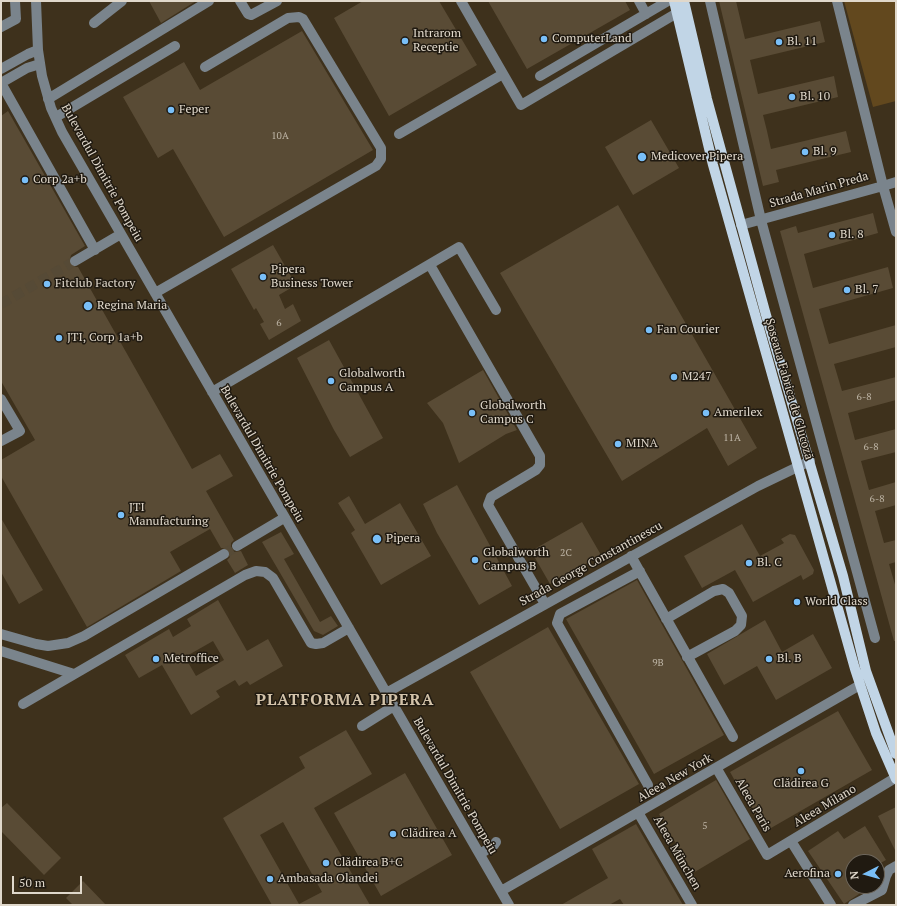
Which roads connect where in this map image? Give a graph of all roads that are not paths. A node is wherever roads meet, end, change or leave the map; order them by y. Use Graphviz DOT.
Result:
graph roads {
  1 [pos="15,1"];
  2 [pos="36,1"];
  3 [pos="122,1"];
  4 [pos="210,1"];
  5 [pos="240,1"];
  6 [pos="277,1"];
  7 [pos="461,1"];
  8 [pos="639,1"];
  9 [pos="668,1"];
  10 [pos="674,1"];
  11 [pos="684,1"];
  12 [pos="710,1"];
  13 [pos="837,1"];
  14 [pos="677,13"];
  15 [pos="646,14"];
  16 [pos="94,22"];
  17 [pos="1,28"];
  18 [pos="176,46"];
  19 [pos="38,50"];
  20 [pos="40,64"];
  21 [pos="205,67"];
  22 [pos="1,69"];
  23 [pos="503,74"];
  24 [pos="540,76"];
  25 [pos="1,83"];
  26 [pos="48,99"];
  27 [pos="56,117"];
  28 [pos="399,134"];
  29 [pos="896,182"];
  30 [pos="883,186"];
  31 [pos="761,220"];
  32 [pos="741,225"];
  33 [pos="896,232"];
  34 [pos="121,234"];
  35 [pos="95,250"];
  36 [pos="75,261"];
  37 [pos="430,265"];
  38 [pos="155,293"];
  39 [pos="496,310"];
  40 [pos="212,392"];
  41 [pos="1,398"];
  42 [pos="1,442"];
  43 [pos="810,461"];
  44 [pos="798,466"];
  45 [pos="284,518"];
  46 [pos="237,546"];
  47 [pos="224,554"];
  48 [pos="631,556"];
  49 [pos="640,571"];
  50 [pos="545,604"];
  51 [pos="666,618"];
  52 [pos="348,628"];
  53 [pos="1,634"];
  54 [pos="875,638"];
  55 [pos="1,651"];
  56 [pos="687,657"];
  57 [pos="74,674"];
  58 [pos="860,685"];
  59 [pos="386,693"];
  60 [pos="23,704"];
  61 [pos="394,706"];
  62 [pos="362,726"];
  63 [pos="733,738"];
  64 [pos="896,754"];
  65 [pos="717,769"];
  66 [pos="896,779"];
  67 [pos="648,785"];
  68 [pos="639,814"];
  69 [pos="791,841"];
  70 [pos="496,844"];
  71 [pos="480,854"];
  72 [pos="767,855"];
  73 [pos="896,866"];
  74 [pos="501,892"];
  75 [pos="509,905"];
  76 [pos="692,905"];
  77 [pos="831,905"];
  78 [pos="853,905"];
  1 -- 17 [label="street"];
  2 -- 19 [label="street, Bulevardul Dimitrie Pompeiu"];
  3 -- 16 [label="street"];
  4 -- 26 [label="street"];
  5 -- 6 [label="street"];
  7 -- 23 [label="street"];
  8 -- 15 [label="street"];
  9 -- 15 [label="street"];
  10 -- 14 [label="main road, Șoseaua Fabrica de Glucoză"];
  11 -- 32 [label="main road, Șoseaua Fabrica de Glucoză"];
  12 -- 31 [label="street"];
  13 -- 30 [label="street, Strada Marin Preda"];
  14 -- 23 [label="street"];
  14 -- 44 [label="main road, Șoseaua Fabrica de Glucoză"];
  15 -- 24 [label="street"];
  18 -- 27 [label="street"];
  19 -- 20 [label="street, Bulevardul Dimitrie Pompeiu"];
  19 -- 22 [label="street"];
  20 -- 25 [label="street"];
  20 -- 26 [label="street, Bulevardul Dimitrie Pompeiu"];
  21 -- 38 [label="street"];
  23 -- 28 [label="street"];
  25 -- 35 [label="street"];
  26 -- 27 [label="street, Bulevardul Dimitrie Pompeiu"];
  27 -- 34 [label="street, Bulevardul Dimitrie Pompeiu"];
  29 -- 30 [label="street"];
  30 -- 31 [label="street, Strada Marin Preda"];
  30 -- 33 [label="street"];
  31 -- 32 [label="street, Strada Marin Preda"];
  31 -- 54 [label="street"];
  32 -- 43 [label="main road, Șoseaua Fabrica de Glucoză"];
  34 -- 35 [label="street"];
  34 -- 38 [label="street, Bulevardul Dimitrie Pompeiu"];
  35 -- 36 [label="street"];
  37 -- 39 [label="street"];
  37 -- 40 [label="street"];
  37 -- 50 [label="street"];
  38 -- 40 [label="street, Bulevardul Dimitrie Pompeiu"];
  40 -- 45 [label="street, Bulevardul Dimitrie Pompeiu"];
  41 -- 42 [label="street"];
  43 -- 44 [label="street, Strada George Constantinescu"];
  43 -- 64 [label="main road, Șoseaua Fabrica de Glucoză"];
  44 -- 48 [label="street, Strada George Constantinescu"];
  44 -- 58 [label="main road, Șoseaua Fabrica de Glucoză"];
  45 -- 46 [label="street"];
  45 -- 52 [label="street, Bulevardul Dimitrie Pompeiu"];
  47 -- 53 [label="street"];
  48 -- 49 [label="street"];
  48 -- 50 [label="street, Strada George Constantinescu"];
  49 -- 51 [label="street"];
  49 -- 67 [label="street"];
  50 -- 59 [label="street, Strada George Constantinescu"];
  51 -- 56 [label="street"];
  51 -- 56 [label="street"];
  52 -- 57 [label="street"];
  52 -- 59 [label="street, Bulevardul Dimitrie Pompeiu"];
  55 -- 57 [label="street"];
  56 -- 63 [label="street"];
  57 -- 60 [label="street"];
  58 -- 65 [label="street, Aleea New York"];
  58 -- 66 [label="main road, Șoseaua Fabrica de Glucoză"];
  59 -- 61 [label="street, Bulevardul Dimitrie Pompeiu"];
  61 -- 62 [label="street"];
  61 -- 71 [label="street, Bulevardul Dimitrie Pompeiu"];
  65 -- 68 [label="street, Aleea New York"];
  65 -- 72 [label="street, Aleea Paris"];
  66 -- 69 [label="street, Aleea Milano"];
  68 -- 74 [label="street, Aleea New York"];
  68 -- 76 [label="street, Aleea München"];
  69 -- 72 [label="street, Aleea Milano"];
  69 -- 77 [label="street"];
  70 -- 71 [label="street"];
  71 -- 74 [label="street, Bulevardul Dimitrie Pompeiu"];
  73 -- 78 [label="street"];
  74 -- 75 [label="street, Bulevardul Dimitrie Pompeiu"];
}
